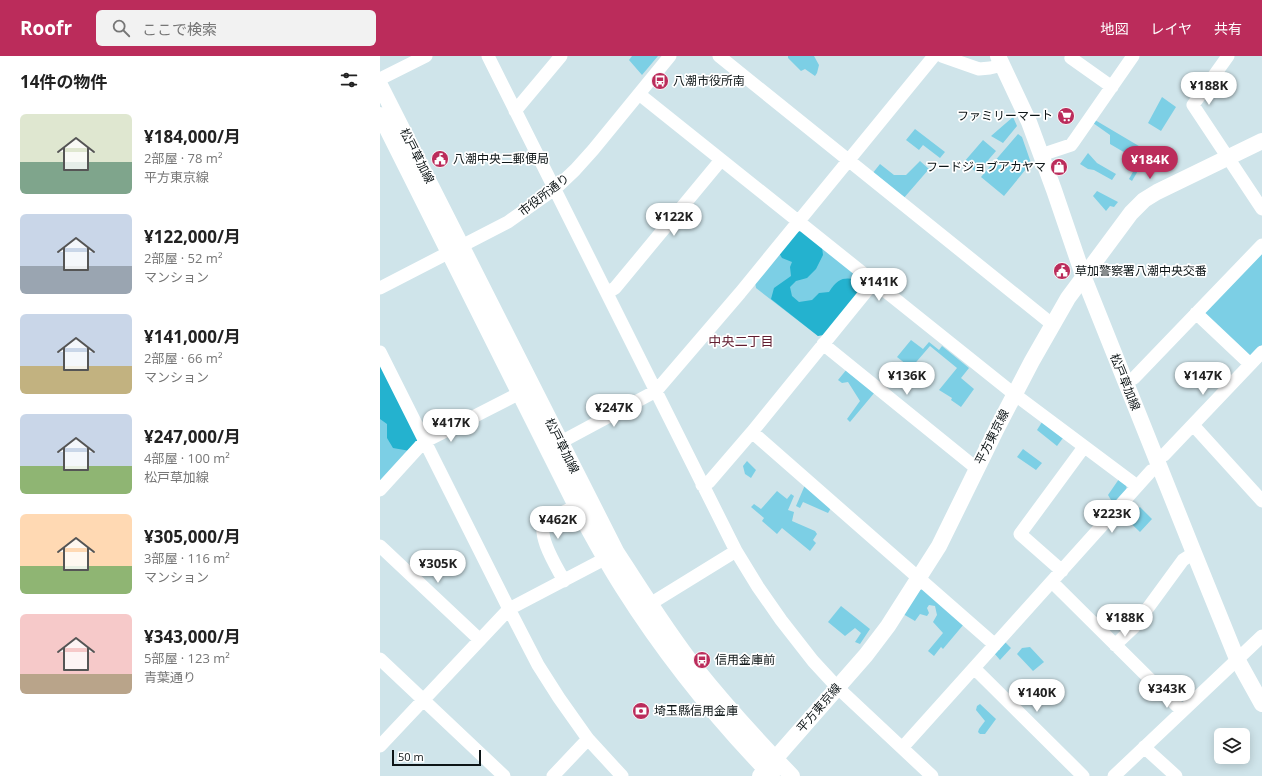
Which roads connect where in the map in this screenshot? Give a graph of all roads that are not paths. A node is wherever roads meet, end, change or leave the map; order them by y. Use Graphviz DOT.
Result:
graph roads {
  1 [pos="426,56"];
  2 [pos="488,56"];
  3 [pos="561,56"];
  4 [pos="670,56"];
  5 [pos="719,56"];
  6 [pos="934,56"];
  7 [pos="942,56"];
  8 [pos="1072,56"];
  9 [pos="1133,56"];
  10 [pos="1223,58"];
  11 [pos="1001,60"];
  12 [pos="380,79"];
  13 [pos="380,85"];
  14 [pos="1112,87"];
  15 [pos="639,94"];
  16 [pos="515,111"];
  17 [pos="380,116"];
  18 [pos="1262,141"];
  19 [pos="1041,155"];
  20 [pos="1227,157"];
  21 [pos="721,160"];
  22 [pos="848,160"];
  23 [pos="556,188"];
  24 [pos="1262,209"];
  25 [pos="799,222"];
  26 [pos="1262,245"];
  27 [pos="455,249"];
  28 [pos="1084,278"];
  29 [pos="874,282"];
  30 [pos="380,288"];
  31 [pos="608,292"];
  32 [pos="1196,313"];
  33 [pos="1053,325"];
  34 [pos="823,344"];
  35 [pos="380,352"];
  36 [pos="1262,352"];
  37 [pos="1250,364"];
  38 [pos="1125,382"];
  39 [pos="656,391"];
  40 [pos="520,393"];
  41 [pos="1014,394"];
  42 [pos="1192,425"];
  43 [pos="752,432"];
  44 [pos="426,441"];
  45 [pos="561,442"];
  46 [pos="1084,447"];
  47 [pos="1158,463"];
  48 [pos="976,468"];
  49 [pos="702,485"];
  50 [pos="1137,486"];
  51 [pos="380,490"];
  52 [pos="1259,492"];
  53 [pos="576,506"];
  54 [pos="380,546"];
  55 [pos="736,551"];
  56 [pos="1194,553"];
  57 [pos="611,556"];
  58 [pos="1062,571"];
  59 [pos="919,578"];
  60 [pos="564,581"];
  61 [pos="1052,582"];
  62 [pos="650,604"];
  63 [pos="509,609"];
  64 [pos="1262,636"];
  65 [pos="480,640"];
  66 [pos="995,644"];
  67 [pos="1115,646"];
  68 [pos="380,659"];
  69 [pos="1237,659"];
  70 [pos="974,668"];
  71 [pos="837,687"];
  72 [pos="423,700"];
  73 [pos="1262,704"];
  74 [pos="1182,711"];
  75 [pos="588,739"];
  76 [pos="380,746"];
  77 [pos="1144,747"];
  78 [pos="902,748"];
  79 [pos="768,770"];
  80 [pos="504,776"];
  81 [pos="553,776"];
  82 [pos="622,776"];
  83 [pos="792,776"];
  84 [pos="932,776"];
  85 [pos="1083,776"];
  86 [pos="1114,776"];
  87 [pos="1176,776"];
  1 -- 12 [label="street"];
  2 -- 16 [label="street"];
  3 -- 16 [label="street"];
  4 -- 15 [label="street, 市役所通り"];
  5 -- 22 [label="street"];
  6 -- 22 [label="street"];
  7 -- 11 [label="street"];
  8 -- 14 [label="street"];
  9 -- 14 [label="street"];
  10 -- 20 [label="street"];
  11 -- 19 [label="main road, 松戸草加線"];
  13 -- 27 [label="main road, 松戸草加線"];
  14 -- 19 [label="street"];
  15 -- 21 [label="street"];
  15 -- 23 [label="street, 市役所通り"];
  16 -- 23 [label="street"];
  17 -- 27 [label="main road, 松戸草加線"];
  18 -- 20 [label="main road, 平方東京線"];
  19 -- 28 [label="main road, 松戸草加線"];
  20 -- 24 [label="street"];
  20 -- 28 [label="main road, 平方東京線"];
  21 -- 25 [label="street"];
  21 -- 31 [label="street"];
  22 -- 25 [label="street"];
  22 -- 33 [label="street"];
  23 -- 27 [label="street, 市役所通り"];
  23 -- 31 [label="street"];
  25 -- 29 [label="street"];
  25 -- 39 [label="street"];
  26 -- 32 [label="street"];
  27 -- 30 [label="street, 市役所通り"];
  27 -- 40 [label="main road, 松戸草加線"];
  27 -- 45 [label="main road, 松戸草加線"];
  28 -- 33 [label="main road, 平方東京線"];
  28 -- 38 [label="main road, 松戸草加線"];
  29 -- 34 [label="street"];
  29 -- 41 [label="street"];
  31 -- 39 [label="street"];
  32 -- 37 [label="street"];
  32 -- 38 [label="street"];
  33 -- 41 [label="main road, 平方東京線"];
  34 -- 43 [label="street"];
  34 -- 48 [label="street"];
  35 -- 44 [label="street"];
  36 -- 37 [label="street"];
  37 -- 42 [label="street"];
  38 -- 47 [label="main road, 松戸草加線"];
  39 -- 45 [label="street"];
  39 -- 49 [label="street"];
  40 -- 44 [label="street"];
  40 -- 53 [label="main road, 松戸草加線"];
  41 -- 46 [label="street"];
  41 -- 48 [label="main road, 平方東京線"];
  42 -- 47 [label="street"];
  42 -- 52 [label="street"];
  43 -- 49 [label="street"];
  43 -- 59 [label="street"];
  44 -- 51 [label="street"];
  44 -- 63 [label="street"];
  45 -- 57 [label="main road, 松戸草加線"];
  46 -- 50 [label="street"];
  46 -- 58 [label="street"];
  47 -- 50 [label="street"];
  47 -- 56 [label="main road, 松戸草加線"];
  48 -- 59 [label="main road, 平方東京線"];
  49 -- 55 [label="street"];
  50 -- 58 [label="street"];
  53 -- 57 [label="main road, 松戸草加線"];
  53 -- 60 [label="street"];
  54 -- 65 [label="street"];
  55 -- 62 [label="street"];
  55 -- 71 [label="street"];
  56 -- 67 [label="street"];
  56 -- 69 [label="main road, 松戸草加線"];
  57 -- 60 [label="street"];
  57 -- 62 [label="main road, 松戸草加線"];
  57 -- 79 [label="main road, 松戸草加線"];
  58 -- 61 [label="street"];
  59 -- 66 [label="street"];
  59 -- 71 [label="main road, 平方東京線"];
  60 -- 63 [label="street"];
  61 -- 66 [label="street"];
  61 -- 67 [label="street"];
  62 -- 79 [label="main road, 松戸草加線"];
  63 -- 65 [label="street"];
  63 -- 75 [label="street"];
  64 -- 69 [label="street"];
  65 -- 72 [label="street"];
  66 -- 70 [label="street"];
  67 -- 74 [label="street"];
  68 -- 72 [label="street"];
  69 -- 73 [label="main road, 松戸草加線"];
  69 -- 74 [label="street"];
  70 -- 78 [label="street"];
  70 -- 85 [label="street"];
  71 -- 78 [label="street"];
  71 -- 79 [label="main road, 平方東京線"];
  72 -- 76 [label="street"];
  72 -- 80 [label="street"];
  74 -- 77 [label="street"];
  75 -- 81 [label="street"];
  75 -- 82 [label="street"];
  77 -- 86 [label="street"];
  77 -- 87 [label="street"];
  78 -- 84 [label="street"];
  79 -- 83 [label="main road, 松戸草加線"];
}
